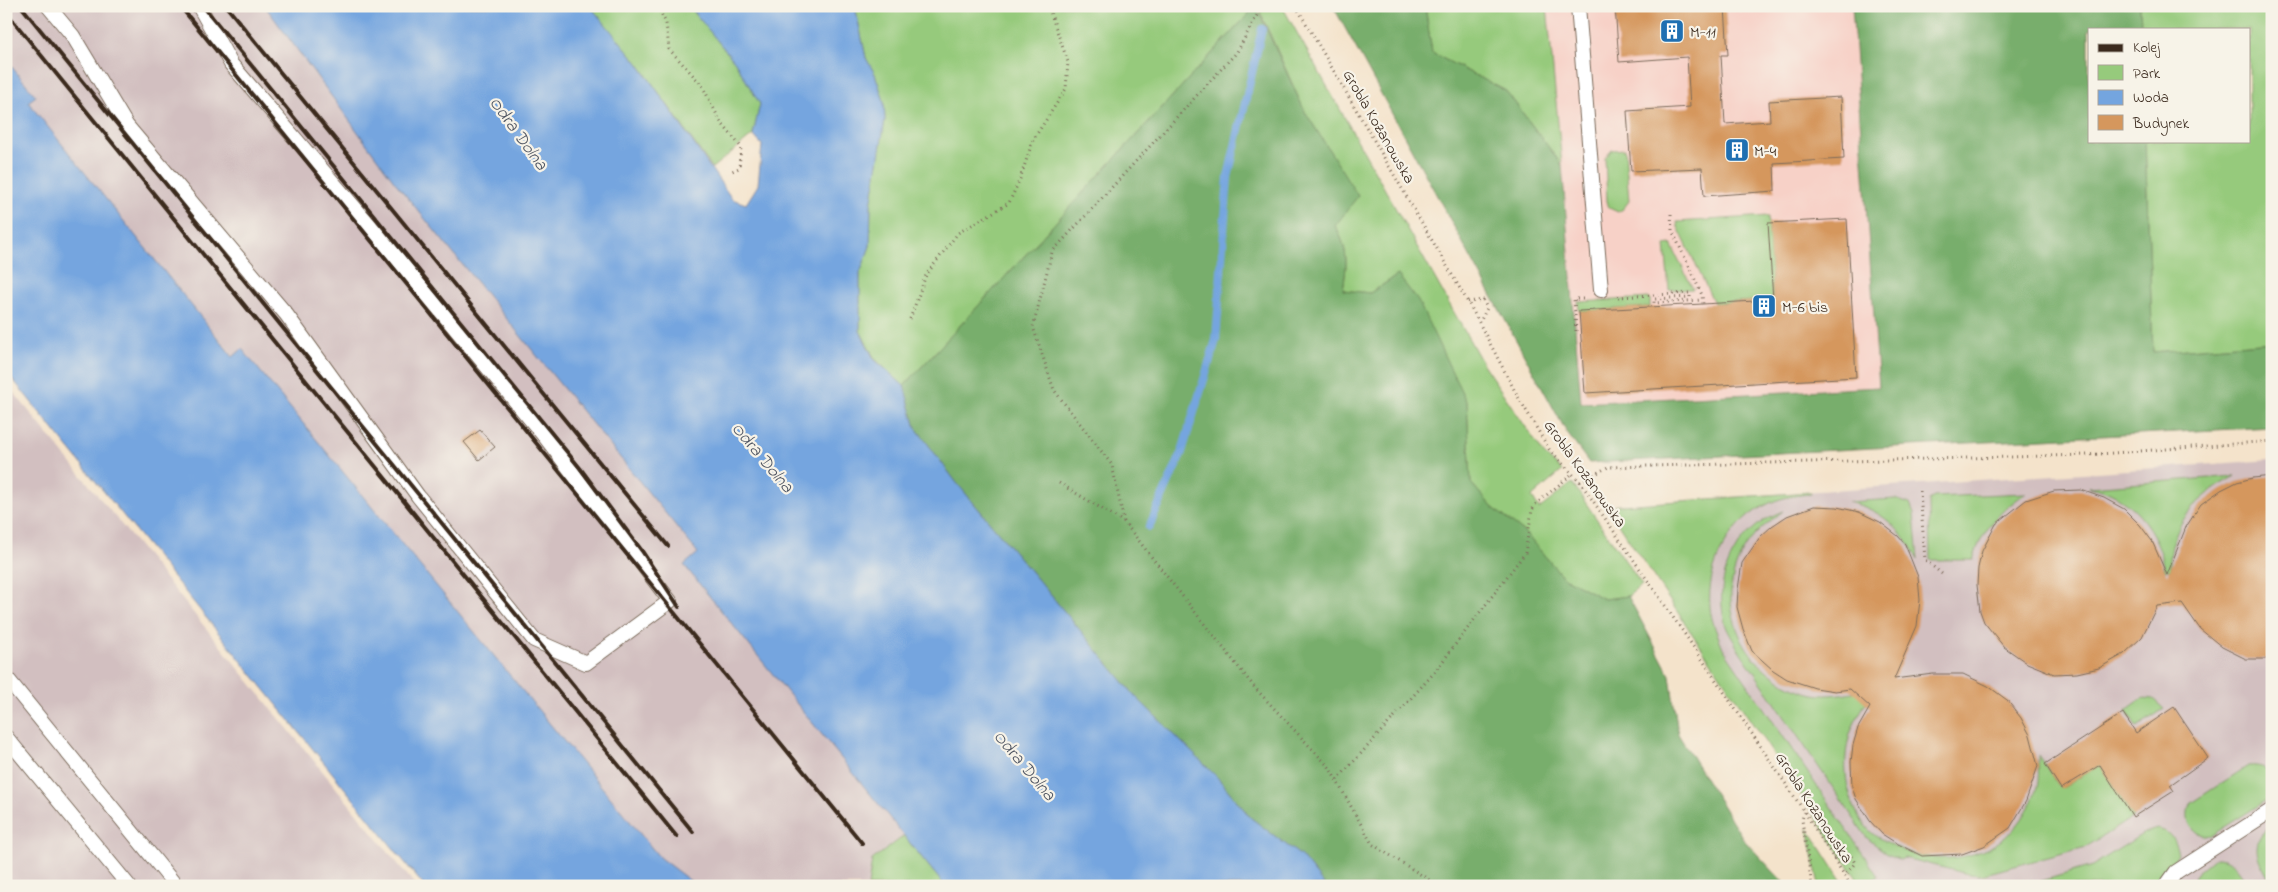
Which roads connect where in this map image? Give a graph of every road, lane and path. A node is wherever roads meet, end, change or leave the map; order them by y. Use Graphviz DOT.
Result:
graph roads {
  1 [pos="48,6"];
  2 [pos="199,6"];
  3 [pos="657,6"];
  4 [pos="1048,6"];
  5 [pos="1262,6"];
  6 [pos="1296,6"];
  7 [pos="1578,6"];
  8 [pos="1599,6"];
  9 [pos="1610,6"];
  10 [pos="730,172"];
  11 [pos="1671,214"];
  12 [pos="1601,290"];
  13 [pos="1648,295"];
  14 [pos="1468,302"];
  15 [pos="910,319"];
  16 [pos="1480,322"];
  17 [pos="2272,441"];
  18 [pos="1572,474"];
  19 [pos="1580,482"];
  20 [pos="1058,483"];
  21 [pos="1920,491"];
  22 [pos="1124,522"];
  23 [pos="1942,574"];
  24 [pos="6,676"];
  25 [pos="6,737"];
  26 [pos="1337,780"];
  27 [pos="2272,810"];
  28 [pos="1804,811"];
  29 [pos="1833,858"];
  30 [pos="1845,876"];
  31 [pos="129,886"];
  32 [pos="176,886"];
  33 [pos="1439,886"];
  34 [pos="1812,886"];
  35 [pos="1852,886"];
  36 [pos="2166,886"];
  1 -- 2 [label="lane"];
  3 -- 10 [label="path"];
  4 -- 15 [label="path"];
  5 -- 22 [label="path"];
  6 -- 14 [label="path, Grobla Kozanowska"];
  7 -- 12 [label="lane"];
  8 -- 9 [label="path"];
  11 -- 13 [label="path"];
  14 -- 16 [label="path, Grobla Kozanowska"];
  14 -- 16 [label="path"];
  16 -- 18 [label="path, Grobla Kozanowska"];
  17 -- 19 [label="path"];
  18 -- 19 [label="path, Grobla Kozanowska"];
  18 -- 26 [label="path"];
  19 -- 28 [label="path, Grobla Kozanowska"];
  20 -- 22 [label="path"];
  21 -- 23 [label="path"];
  22 -- 26 [label="path"];
  24 -- 32 [label="lane"];
  25 -- 31 [label="lane"];
  26 -- 33 [label="path"];
  27 -- 36 [label="lane"];
  28 -- 29 [label="path, Grobla Kozanowska"];
  28 -- 34 [label="path"];
  29 -- 30 [label="path, Grobla Kozanowska"];
  29 -- 30 [label="path"];
  30 -- 35 [label="path, Grobla Kozanowska"];
}
